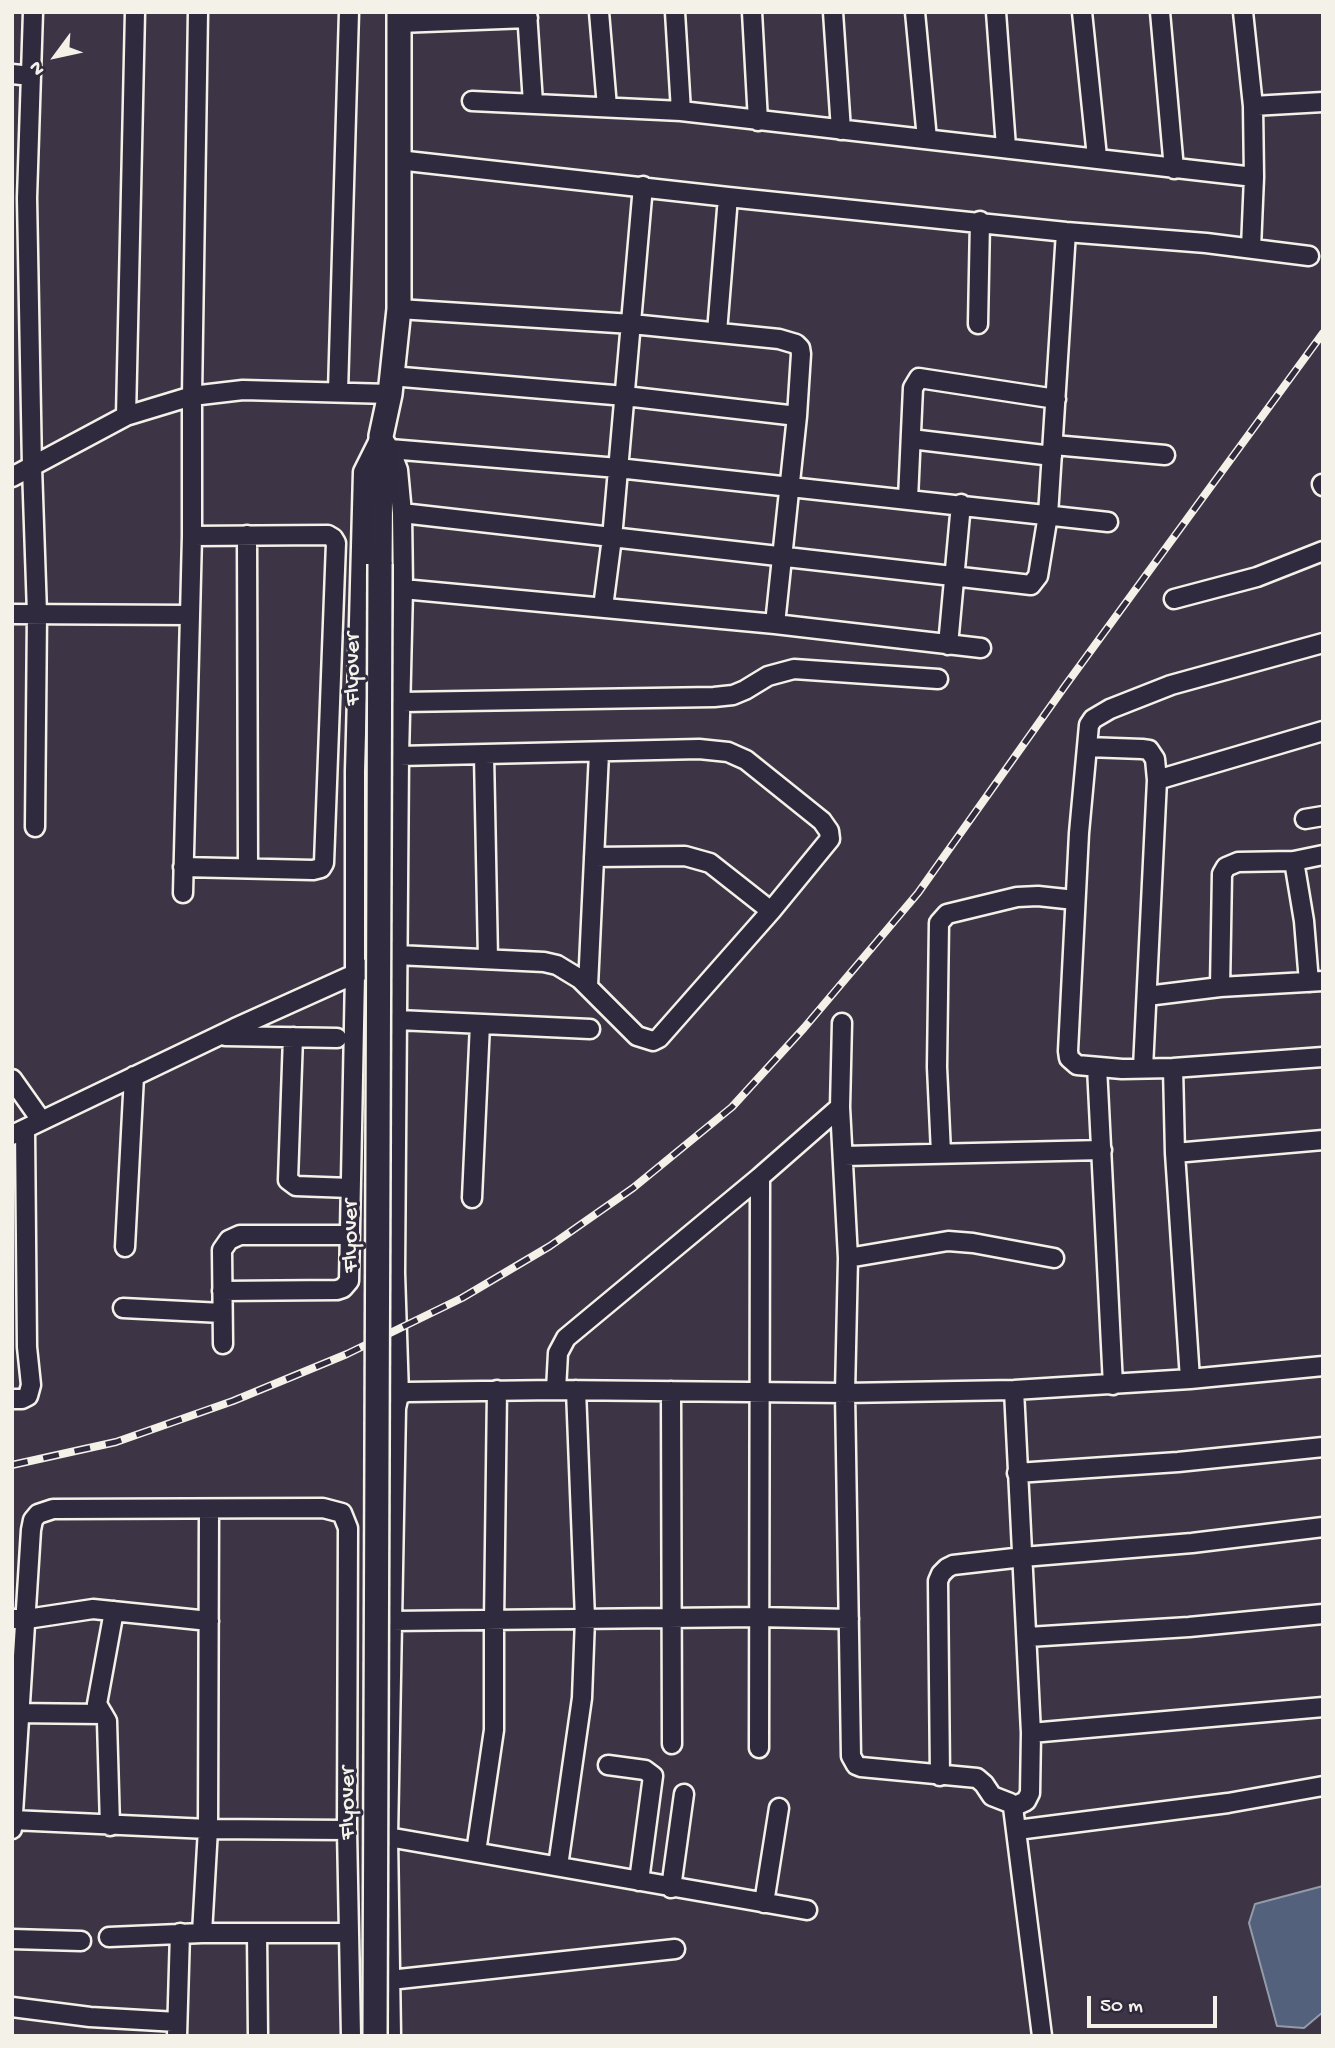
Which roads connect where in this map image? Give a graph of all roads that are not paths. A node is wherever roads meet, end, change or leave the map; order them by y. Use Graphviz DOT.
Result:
graph roads {
  1 [pos="33,12"];
  2 [pos="135,12"];
  3 [pos="198,12"];
  4 [pos="349,12"];
  5 [pos="599,12"];
  6 [pos="675,12"];
  7 [pos="752,12"];
  8 [pos="833,12"];
  9 [pos="915,12"];
  10 [pos="996,12"];
  11 [pos="1082,12"];
  12 [pos="1160,12"];
  13 [pos="1243,12"];
  14 [pos="527,15"];
  15 [pos="399,18"];
  16 [pos="12,74"];
  17 [pos="31,76"];
  18 [pos="472,101"];
  19 [pos="1323,102"];
  20 [pos="533,103"];
  21 [pos="1253,106"];
  22 [pos="607,107"];
  23 [pos="681,111"];
  24 [pos="758,121"];
  25 [pos="841,130"];
  26 [pos="928,139"];
  27 [pos="1006,147"];
  28 [pos="1097,157"];
  29 [pos="398,159"];
  30 [pos="1174,169"];
  31 [pos="1254,177"];
  32 [pos="643,186"];
  33 [pos="727,197"];
  34 [pos="980,221"];
  35 [pos="1066,232"];
  36 [pos="1251,248"];
  37 [pos="1309,256"];
  38 [pos="399,309"];
  39 [pos="632,324"];
  40 [pos="978,324"];
  41 [pos="717,332"];
  42 [pos="390,385"];
  43 [pos="338,392"];
  44 [pos="192,396"];
  45 [pos="625,396"];
  46 [pos="1056,399"];
  47 [pos="797,415"];
  48 [pos="127,416"];
  49 [pos="911,439"];
  50 [pos="386,443"];
  51 [pos="1053,450"];
  52 [pos="1165,455"];
  53 [pos="32,467"];
  54 [pos="618,468"];
  55 [pos="12,477"];
  56 [pos="790,487"];
  57 [pos="908,499"];
  58 [pos="961,504"];
  59 [pos="402,513"];
  60 [pos="1048,515"];
  61 [pos="1108,522"];
  62 [pos="192,536"];
  63 [pos="247,536"];
  64 [pos="612,538"];
  65 [pos="1323,551"];
  66 [pos="781,556"];
  67 [pos="954,577"];
  68 [pos="403,589"];
  69 [pos="1174,599"];
  70 [pos="603,607"];
  71 [pos="37,613"];
  72 [pos="12,614"];
  73 [pos="190,615"];
  74 [pos="775,624"];
  75 [pos="1323,643"];
  76 [pos="948,645"];
  77 [pos="981,648"];
  78 [pos="938,679"];
  79 [pos="402,702"];
  80 [pos="1323,731"];
  81 [pos="1087,747"];
  82 [pos="599,753"];
  83 [pos="484,755"];
  84 [pos="399,756"];
  85 [pos="1157,780"];
  86 [pos="35,827"];
  87 [pos="1323,855"];
  88 [pos="594,857"];
  89 [pos="1294,861"];
  90 [pos="183,867"];
  91 [pos="248,867"];
  92 [pos="183,893"];
  93 [pos="1075,900"];
  94 [pos="771,911"];
  95 [pos="1323,920"];
  96 [pos="1304,921"];
  97 [pos="397,955"];
  98 [pos="488,959"];
  99 [pos="355,974"];
  100 [pos="1316,981"];
  101 [pos="588,986"];
  102 [pos="1220,987"];
  103 [pos="1146,996"];
  104 [pos="398,1020"];
  105 [pos="842,1023"];
  106 [pos="480,1024"];
  107 [pos="590,1029"];
  108 [pos="219,1035"];
  109 [pos="293,1037"];
  110 [pos="337,1038"];
  111 [pos="1323,1057"];
  112 [pos="1097,1067"];
  113 [pos="1143,1068"];
  114 [pos="1173,1068"];
  115 [pos="134,1076"];
  116 [pos="12,1079"];
  117 [pos="840,1107"];
  118 [pos="41,1120"];
  119 [pos="18,1132"];
  120 [pos="1323,1140"];
  121 [pos="1102,1150"];
  122 [pos="941,1153"];
  123 [pos="1175,1153"];
  124 [pos="844,1156"];
  125 [pos="760,1177"];
  126 [pos="351,1188"];
  127 [pos="472,1199"];
  128 [pos="349,1235"];
  129 [pos="125,1247"];
  130 [pos="848,1258"];
  131 [pos="1054,1258"];
  132 [pos="222,1291"];
  133 [pos="123,1308"];
  134 [pos="222,1312"];
  135 [pos="223,1344"];
  136 [pos="20,1347"];
  137 [pos="1323,1366"];
  138 [pos="1190,1379"];
  139 [pos="1112,1385"];
  140 [pos="497,1390"];
  141 [pos="556,1390"];
  142 [pos="576,1390"];
  143 [pos="671,1391"];
  144 [pos="1014,1391"];
  145 [pos="760,1393"];
  146 [pos="845,1393"];
  147 [pos="400,1395"];
  148 [pos="12,1399"];
  149 [pos="1323,1447"];
  150 [pos="1017,1473"];
  151 [pos="209,1509"];
  152 [pos="1323,1527"];
  153 [pos="348,1528"];
  154 [pos="393,1537"];
  155 [pos="1023,1557"];
  156 [pos="114,1611"];
  157 [pos="1323,1614"];
  158 [pos="759,1617"];
  159 [pos="672,1618"];
  160 [pos="20,1619"];
  161 [pos="585,1619"];
  162 [pos="849,1619"];
  163 [pos="209,1621"];
  164 [pos="391,1621"];
  165 [pos="494,1622"];
  166 [pos="1028,1637"];
  167 [pos="1323,1707"];
  168 [pos="15,1713"];
  169 [pos="103,1714"];
  170 [pos="1031,1733"];
  171 [pos="672,1744"];
  172 [pos="759,1748"];
  173 [pos="608,1765"];
  174 [pos="940,1776"];
  175 [pos="1323,1786"];
  176 [pos="684,1794"];
  177 [pos="1013,1807"];
  178 [pos="779,1808"];
  179 [pos="13,1823"];
  180 [pos="110,1826"];
  181 [pos="208,1829"];
  182 [pos="347,1830"];
  183 [pos="1017,1830"];
  184 [pos="388,1837"];
  185 [pos="476,1852"];
  186 [pos="558,1866"];
  187 [pos="639,1881"];
  188 [pos="671,1888"];
  189 [pos="764,1903"];
  190 [pos="807,1910"];
  191 [pos="180,1933"];
  192 [pos="202,1933"];
  193 [pos="257,1933"];
  194 [pos="349,1933"];
  195 [pos="109,1937"];
  196 [pos="12,1939"];
  197 [pos="81,1941"];
  198 [pos="675,1949"];
  199 [pos="390,1980"];
  200 [pos="12,2007"];
  201 [pos="90,2027"];
  202 [pos="177,2029"];
  203 [pos="258,2036"];
  204 [pos="351,2036"];
  205 [pos="374,2036"];
  206 [pos="391,2036"];
  207 [pos="1042,2036"];
  1 -- 17 [label="street"];
  2 -- 48 [label="street"];
  3 -- 44 [label="street"];
  4 -- 43 [label="street"];
  5 -- 22 [label="street"];
  6 -- 23 [label="street"];
  7 -- 24 [label="street"];
  8 -- 25 [label="street"];
  9 -- 26 [label="street"];
  10 -- 27 [label="street"];
  11 -- 28 [label="street"];
  12 -- 30 [label="street"];
  13 -- 21 [label="street"];
  14 -- 15 [label="street"];
  14 -- 20 [label="street"];
  15 -- 29 [label="main road, Flyover"];
  16 -- 17 [label="street"];
  17 -- 53 [label="street"];
  18 -- 20 [label="street"];
  19 -- 21 [label="street"];
  20 -- 22 [label="street"];
  21 -- 31 [label="street"];
  22 -- 23 [label="street"];
  23 -- 24 [label="street"];
  24 -- 25 [label="street"];
  25 -- 26 [label="street"];
  26 -- 27 [label="street"];
  27 -- 28 [label="street"];
  28 -- 30 [label="street"];
  29 -- 32 [label="street"];
  29 -- 38 [label="main road, Flyover"];
  30 -- 31 [label="street"];
  31 -- 36 [label="street"];
  32 -- 33 [label="street"];
  32 -- 39 [label="street"];
  33 -- 34 [label="street"];
  33 -- 41 [label="street"];
  34 -- 35 [label="street"];
  34 -- 40 [label="street"];
  35 -- 36 [label="street"];
  35 -- 46 [label="street"];
  36 -- 37 [label="street"];
  38 -- 39 [label="street"];
  38 -- 42 [label="main road, Flyover"];
  39 -- 41 [label="street"];
  39 -- 45 [label="street"];
  41 -- 47 [label="street"];
  42 -- 43 [label="street"];
  42 -- 45 [label="street"];
  42 -- 50 [label="main road, Flyover"];
  43 -- 44 [label="street"];
  44 -- 48 [label="street"];
  44 -- 62 [label="street"];
  45 -- 47 [label="street"];
  45 -- 54 [label="street"];
  46 -- 49 [label="street"];
  46 -- 51 [label="street"];
  47 -- 56 [label="street"];
  48 -- 53 [label="street"];
  49 -- 51 [label="street"];
  49 -- 57 [label="street"];
  50 -- 54 [label="street"];
  50 -- 59 [label="street"];
  50 -- 99 [label="street"];
  50 -- 205 [label="main road, Flyover, bridge"];
  51 -- 52 [label="street"];
  51 -- 60 [label="street"];
  53 -- 55 [label="street"];
  53 -- 71 [label="street"];
  54 -- 56 [label="street"];
  54 -- 64 [label="street"];
  56 -- 57 [label="street"];
  56 -- 66 [label="street"];
  57 -- 58 [label="street"];
  58 -- 60 [label="street"];
  58 -- 67 [label="street"];
  59 -- 64 [label="street"];
  59 -- 68 [label="street"];
  60 -- 61 [label="street"];
  60 -- 67 [label="street"];
  62 -- 63 [label="street"];
  62 -- 73 [label="street"];
  63 -- 91 [label="street"];
  63 -- 91 [label="street"];
  64 -- 66 [label="street"];
  64 -- 70 [label="street"];
  65 -- 69 [label="street"];
  66 -- 67 [label="street"];
  66 -- 74 [label="street"];
  67 -- 76 [label="street"];
  68 -- 70 [label="street"];
  68 -- 79 [label="street"];
  70 -- 74 [label="street"];
  71 -- 72 [label="street"];
  71 -- 73 [label="street"];
  71 -- 86 [label="street"];
  73 -- 90 [label="street"];
  74 -- 76 [label="street"];
  75 -- 81 [label="street"];
  76 -- 77 [label="street"];
  78 -- 79 [label="street"];
  79 -- 84 [label="street"];
  80 -- 85 [label="street"];
  81 -- 85 [label="street"];
  81 -- 93 [label="street"];
  82 -- 83 [label="street"];
  82 -- 88 [label="street"];
  82 -- 94 [label="street"];
  83 -- 84 [label="street"];
  83 -- 98 [label="street"];
  84 -- 97 [label="street"];
  85 -- 103 [label="street"];
  87 -- 89 [label="street"];
  88 -- 94 [label="street"];
  88 -- 101 [label="street"];
  89 -- 96 [label="street"];
  89 -- 102 [label="street"];
  90 -- 91 [label="street"];
  90 -- 92 [label="street"];
  93 -- 112 [label="street"];
  93 -- 122 [label="street"];
  94 -- 101 [label="street"];
  95 -- 96 [label="street"];
  96 -- 100 [label="street"];
  97 -- 98 [label="street"];
  97 -- 99 [label="street"];
  97 -- 104 [label="street"];
  98 -- 101 [label="street"];
  99 -- 108 [label="street"];
  99 -- 126 [label="street"];
  100 -- 102 [label="street"];
  102 -- 103 [label="street"];
  103 -- 113 [label="street"];
  104 -- 106 [label="street"];
  104 -- 147 [label="street"];
  105 -- 117 [label="street"];
  106 -- 107 [label="street"];
  106 -- 127 [label="street"];
  108 -- 109 [label="street"];
  108 -- 115 [label="street"];
  109 -- 110 [label="street"];
  109 -- 126 [label="street"];
  111 -- 114 [label="street"];
  112 -- 113 [label="street"];
  112 -- 121 [label="street"];
  113 -- 114 [label="street"];
  114 -- 123 [label="street"];
  115 -- 118 [label="street"];
  115 -- 129 [label="street"];
  116 -- 118 [label="street"];
  117 -- 124 [label="street"];
  117 -- 125 [label="street"];
  118 -- 119 [label="street"];
  119 -- 136 [label="street"];
  120 -- 123 [label="street"];
  121 -- 122 [label="street"];
  121 -- 139 [label="street"];
  122 -- 124 [label="street"];
  123 -- 138 [label="street"];
  124 -- 130 [label="street"];
  125 -- 141 [label="street"];
  125 -- 145 [label="street"];
  126 -- 128 [label="street"];
  128 -- 132 [label="street"];
  128 -- 132 [label="street"];
  130 -- 131 [label="street"];
  130 -- 146 [label="street"];
  132 -- 134 [label="street"];
  133 -- 134 [label="street"];
  134 -- 135 [label="street"];
  136 -- 148 [label="street"];
  137 -- 138 [label="street"];
  138 -- 139 [label="street"];
  139 -- 144 [label="street"];
  140 -- 141 [label="street"];
  140 -- 147 [label="street"];
  140 -- 165 [label="street"];
  141 -- 142 [label="street"];
  142 -- 143 [label="street"];
  142 -- 161 [label="street"];
  143 -- 145 [label="street"];
  143 -- 159 [label="street"];
  144 -- 146 [label="street"];
  144 -- 150 [label="street"];
  145 -- 146 [label="street"];
  145 -- 158 [label="street"];
  146 -- 162 [label="street"];
  147 -- 154 [label="street"];
  149 -- 150 [label="street"];
  150 -- 155 [label="street"];
  151 -- 153 [label="street"];
  151 -- 160 [label="street"];
  151 -- 163 [label="street"];
  152 -- 155 [label="street"];
  153 -- 154 [label="street"];
  153 -- 182 [label="street"];
  154 -- 164 [label="street"];
  155 -- 166 [label="street"];
  155 -- 174 [label="street"];
  156 -- 160 [label="street"];
  156 -- 163 [label="street"];
  156 -- 169 [label="street"];
  157 -- 166 [label="street"];
  158 -- 159 [label="street"];
  158 -- 162 [label="street"];
  158 -- 172 [label="street"];
  159 -- 161 [label="street"];
  159 -- 171 [label="street"];
  160 -- 168 [label="street"];
  161 -- 165 [label="street"];
  161 -- 186 [label="street"];
  162 -- 174 [label="street"];
  163 -- 181 [label="street"];
  164 -- 165 [label="street"];
  164 -- 184 [label="street"];
  165 -- 185 [label="street"];
  166 -- 170 [label="street"];
  167 -- 170 [label="street"];
  168 -- 169 [label="street"];
  168 -- 179 [label="street"];
  169 -- 180 [label="street"];
  170 -- 177 [label="street"];
  173 -- 187 [label="street"];
  174 -- 177 [label="street"];
  175 -- 183 [label="street"];
  176 -- 188 [label="street"];
  177 -- 183 [label="street"];
  178 -- 189 [label="street"];
  179 -- 180 [label="street"];
  180 -- 181 [label="street"];
  181 -- 182 [label="street"];
  181 -- 192 [label="street"];
  182 -- 194 [label="street"];
  183 -- 207 [label="street"];
  184 -- 185 [label="street"];
  184 -- 199 [label="street"];
  185 -- 186 [label="street"];
  186 -- 187 [label="street"];
  187 -- 188 [label="street"];
  188 -- 189 [label="street"];
  189 -- 190 [label="street"];
  191 -- 192 [label="street"];
  191 -- 195 [label="street"];
  191 -- 202 [label="street"];
  192 -- 193 [label="street"];
  193 -- 194 [label="street"];
  193 -- 203 [label="street"];
  194 -- 204 [label="street"];
  196 -- 197 [label="street"];
  198 -- 199 [label="street"];
  199 -- 206 [label="street"];
  200 -- 201 [label="street"];
  201 -- 202 [label="street"];
}
